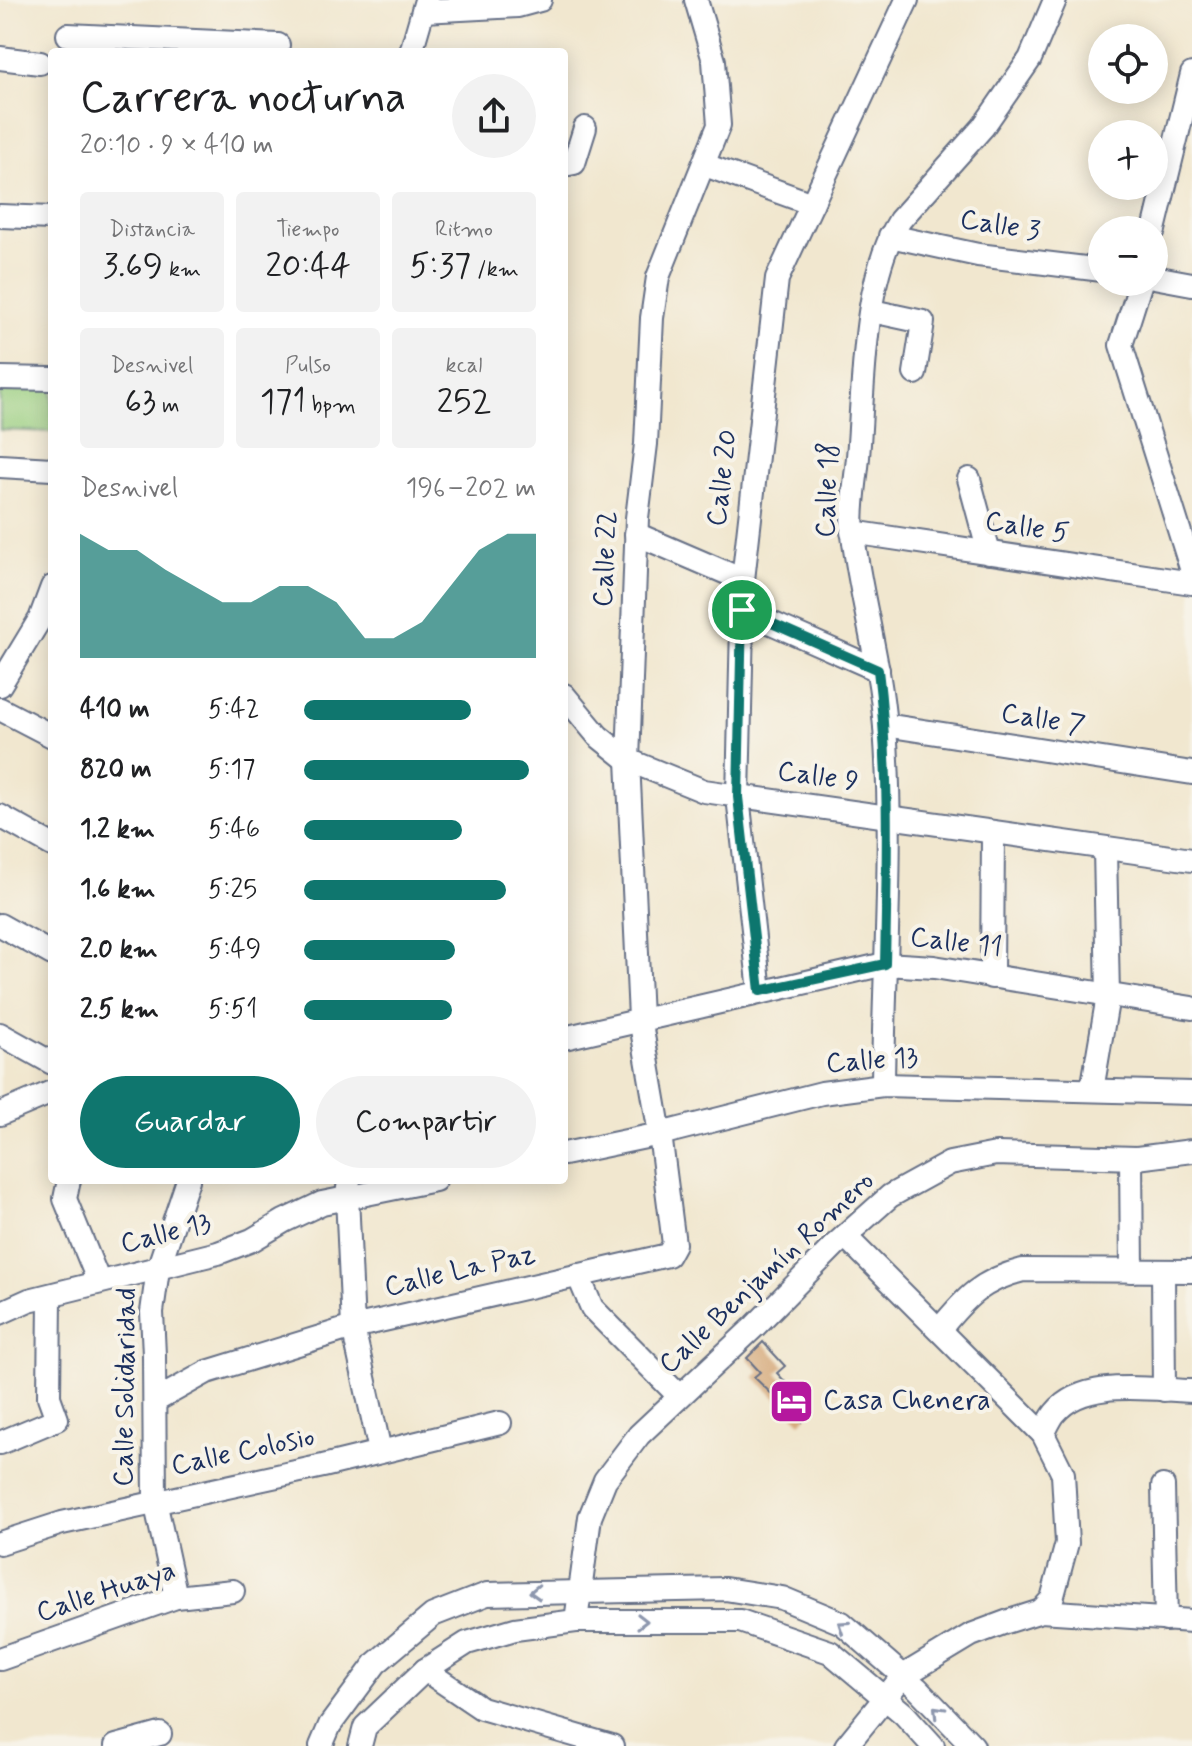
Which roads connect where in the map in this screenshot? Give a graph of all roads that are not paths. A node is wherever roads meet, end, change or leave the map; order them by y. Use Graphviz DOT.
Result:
graph roads {
  1 [pos="540,0"];
  2 [pos="696,0"];
  3 [pos="907,0"];
  4 [pos="1055,0"];
  5 [pos="424,5"];
  6 [pos="68,35"];
  7 [pos="91,45"];
  8 [pos="278,45"];
  9 [pos="250,48"];
  10 [pos="412,48"];
  11 [pos="0,58"];
  12 [pos="40,63"];
  13 [pos="1192,74"];
  14 [pos="585,128"];
  15 [pos="568,164"];
  16 [pos="705,165"];
  17 [pos="812,204"];
  18 [pos="0,216"];
  19 [pos="1157,216"];
  20 [pos="48,218"];
  21 [pos="890,236"];
  22 [pos="1088,268"];
  23 [pos="1168,280"];
  24 [pos="1192,284"];
  25 [pos="1137,296"];
  26 [pos="872,311"];
  27 [pos="915,373"];
  28 [pos="0,378"];
  29 [pos="48,379"];
  30 [pos="0,466"];
  31 [pos="48,469"];
  32 [pos="969,479"];
  33 [pos="852,532"];
  34 [pos="636,534"];
  35 [pos="989,553"];
  36 [pos="1192,571"];
  37 [pos="743,580"];
  38 [pos="1192,583"];
  39 [pos="742,610"];
  40 [pos="46,622"];
  41 [pos="878,670"];
  42 [pos="0,685"];
  43 [pos="568,700"];
  44 [pos="0,709"];
  45 [pos="885,725"];
  46 [pos="48,734"];
  47 [pos="628,760"];
  48 [pos="1192,773"];
  49 [pos="738,797"];
  50 [pos="0,816"];
  51 [pos="888,817"];
  52 [pos="993,833"];
  53 [pos="48,843"];
  54 [pos="1105,849"];
  55 [pos="1192,860"];
  56 [pos="0,925"];
  57 [pos="48,952"];
  58 [pos="885,964"];
  59 [pos="992,977"];
  60 [pos="760,991"];
  61 [pos="1108,996"];
  62 [pos="1192,1008"];
  63 [pos="640,1018"];
  64 [pos="0,1034"];
  65 [pos="568,1037"];
  66 [pos="48,1061"];
  67 [pos="883,1085"];
  68 [pos="1092,1090"];
  69 [pos="1192,1093"];
  70 [pos="48,1094"];
  71 [pos="0,1114"];
  72 [pos="660,1134"];
  73 [pos="1192,1151"];
  74 [pos="568,1153"];
  75 [pos="1131,1158"];
  76 [pos="68,1184"];
  77 [pos="187,1184"];
  78 [pos="392,1184"];
  79 [pos="348,1188"];
  80 [pos="845,1236"];
  81 [pos="158,1269"];
  82 [pos="1132,1271"];
  83 [pos="1163,1271"];
  84 [pos="1192,1271"];
  85 [pos="578,1275"];
  86 [pos="99,1282"];
  87 [pos="50,1297"];
  88 [pos="0,1313"];
  89 [pos="353,1327"];
  90 [pos="940,1329"];
  91 [pos="1164,1390"];
  92 [pos="1192,1391"];
  93 [pos="679,1396"];
  94 [pos="155,1401"];
  95 [pos="500,1423"];
  96 [pos="1043,1434"];
  97 [pos="0,1443"];
  98 [pos="380,1451"];
  99 [pos="1163,1486"];
  100 [pos="155,1501"];
  101 [pos="0,1543"];
  102 [pos="233,1591"];
  103 [pos="578,1591"];
  104 [pos="176,1597"];
  105 [pos="1041,1611"];
  106 [pos="1166,1620"];
  107 [pos="576,1621"];
  108 [pos="1192,1621"];
  109 [pos="0,1659"];
  110 [pos="425,1670"];
  111 [pos="903,1676"];
  112 [pos="884,1697"];
  113 [pos="160,1734"];
  114 [pos="116,1746"];
  115 [pos="321,1746"];
  116 [pos="360,1746"];
  117 [pos="612,1746"];
  118 [pos="846,1746"];
  119 [pos="933,1746"];
  120 [pos="973,1746"];
  1 -- 5 [label="street"];
  2 -- 16 [label="street, Calle 22"];
  3 -- 17 [label="street, Calle 20"];
  4 -- 21 [label="street, Calle 18"];
  5 -- 10 [label="street"];
  6 -- 7 [label="street"];
  7 -- 9 [label="street"];
  8 -- 9 [label="street"];
  11 -- 12 [label="street"];
  13 -- 19 [label="street"];
  14 -- 15 [label="street"];
  16 -- 17 [label="street"];
  16 -- 34 [label="street, Calle 22"];
  17 -- 37 [label="street, Calle 20"];
  18 -- 20 [label="street"];
  21 -- 22 [label="street, Calle 3"];
  21 -- 26 [label="street, Calle 18"];
  23 -- 24 [label="street"];
  25 -- 36 [label="street"];
  26 -- 27 [label="street"];
  26 -- 33 [label="street, Calle 18"];
  28 -- 29 [label="street"];
  30 -- 31 [label="street"];
  32 -- 35 [label="street"];
  33 -- 35 [label="street, Calle 5"];
  33 -- 41 [label="street, Calle 18"];
  34 -- 37 [label="street"];
  34 -- 47 [label="street, Calle 22"];
  35 -- 38 [label="street, Calle 5"];
  37 -- 39 [label="street, Calle 20"];
  39 -- 41 [label="street"];
  39 -- 49 [label="street, Calle 20"];
  40 -- 42 [label="street"];
  41 -- 45 [label="street, Calle 18"];
  43 -- 47 [label="street, Calle 9"];
  44 -- 46 [label="street"];
  45 -- 48 [label="street, Calle 7"];
  45 -- 51 [label="street, Calle 18"];
  47 -- 49 [label="street, Calle 9"];
  47 -- 63 [label="street, Calle 22"];
  49 -- 51 [label="street, Calle 9"];
  49 -- 60 [label="street, Calle 20"];
  50 -- 53 [label="street"];
  51 -- 52 [label="street, Calle 9"];
  51 -- 58 [label="street, Calle 18"];
  52 -- 54 [label="street, Calle 9"];
  52 -- 59 [label="street"];
  54 -- 55 [label="street, Calle 9"];
  54 -- 61 [label="street"];
  56 -- 57 [label="street"];
  58 -- 59 [label="street, Calle 11"];
  58 -- 60 [label="street, Calle 11"];
  58 -- 67 [label="street, Calle 18"];
  59 -- 61 [label="street, Calle 11"];
  60 -- 63 [label="street, Calle 11"];
  61 -- 62 [label="street, Calle 11"];
  61 -- 68 [label="street"];
  63 -- 65 [label="street, Calle 11"];
  63 -- 72 [label="street, Calle 22"];
  64 -- 66 [label="street"];
  67 -- 68 [label="street, Calle 13"];
  67 -- 72 [label="street, Calle 13"];
  68 -- 69 [label="street, Calle 13"];
  70 -- 71 [label="street"];
  72 -- 74 [label="street, Calle 13"];
  72 -- 85 [label="street, Calle La Paz"];
  73 -- 75 [label="street, Calle Benjamín Romero"];
  75 -- 80 [label="street, Calle Benjamín Romero"];
  75 -- 82 [label="street"];
  76 -- 86 [label="street"];
  77 -- 81 [label="street, Calle Solidaridad"];
  78 -- 79 [label="street, Calle 13"];
  79 -- 81 [label="street, Calle 13"];
  79 -- 89 [label="street"];
  80 -- 90 [label="street"];
  80 -- 93 [label="street, Calle Benjamín Romero"];
  81 -- 86 [label="street, Calle 13"];
  81 -- 94 [label="street, Calle Solidaridad"];
  82 -- 83 [label="street"];
  82 -- 90 [label="street"];
  83 -- 84 [label="street"];
  83 -- 91 [label="street"];
  85 -- 89 [label="street, Calle La Paz"];
  85 -- 93 [label="street"];
  86 -- 87 [label="street, Calle 13"];
  87 -- 88 [label="street, Calle 13"];
  87 -- 97 [label="street"];
  89 -- 94 [label="street, Calle La Paz"];
  89 -- 98 [label="street"];
  90 -- 96 [label="street"];
  91 -- 92 [label="street"];
  91 -- 96 [label="street"];
  93 -- 103 [label="street, Calle Benjamín Romero"];
  94 -- 100 [label="street, Calle Solidaridad"];
  95 -- 98 [label="street, Calle Colosio"];
  96 -- 105 [label="street"];
  98 -- 100 [label="street, Calle Colosio"];
  99 -- 106 [label="street"];
  100 -- 101 [label="street, Calle Colosio"];
  100 -- 104 [label="street, Calle Solidaridad"];
  102 -- 104 [label="street, Calle Huaya"];
  103 -- 107 [label="street, Calle Benjamín Romero"];
  111 -- 103 [label="street, one-way"];
  103 -- 115 [label="street, one-way"];
  104 -- 109 [label="street, Calle Huaya"];
  105 -- 106 [label="street"];
  105 -- 111 [label="street"];
  106 -- 108 [label="street"];
  107 -- 110 [label="street"];
  107 -- 112 [label="street, one-way"];
  110 -- 116 [label="street"];
  110 -- 117 [label="street"];
  111 -- 112 [label="street"];
  120 -- 111 [label="street, one-way"];
  112 -- 118 [label="street"];
  112 -- 119 [label="street"];
  113 -- 114 [label="street"];
}
